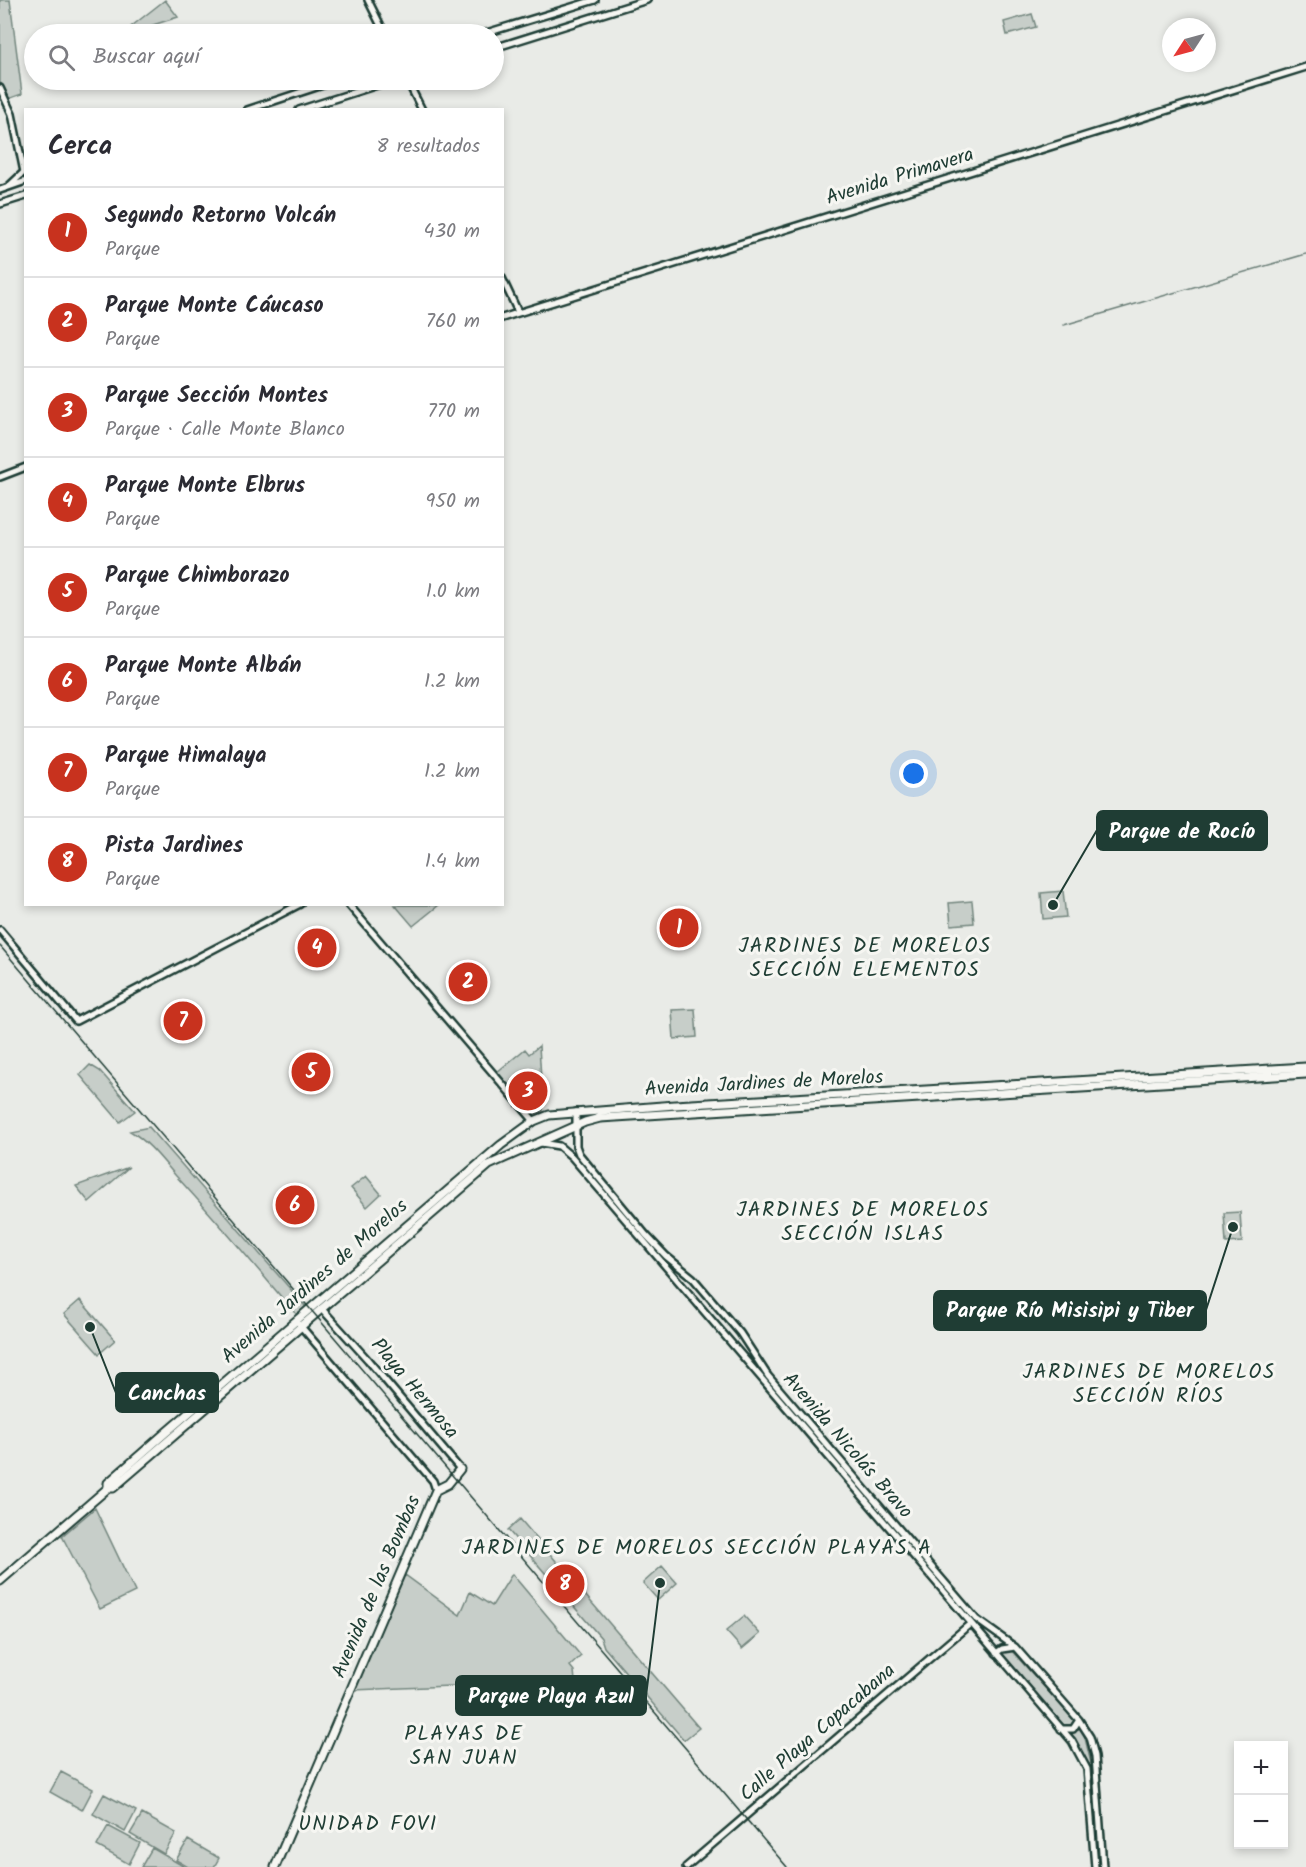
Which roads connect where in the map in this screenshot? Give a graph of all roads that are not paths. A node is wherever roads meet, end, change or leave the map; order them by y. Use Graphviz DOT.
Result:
graph roads {
  1 [pos="368,0"];
  2 [pos="595,0"];
  3 [pos="647,0"];
  4 [pos="524,22"];
  5 [pos="380,24"];
  6 [pos="504,28"];
  7 [pos="530,36"];
  8 [pos="504,45"];
  9 [pos="1306,67"];
  10 [pos="0,88"];
  11 [pos="306,90"];
  12 [pos="362,90"];
  13 [pos="412,90"];
  14 [pos="274,100"];
  15 [pos="252,108"];
  16 [pos="276,108"];
  17 [pos="305,108"];
  18 [pos="421,108"];
  19 [pos="24,172"];
  20 [pos="24,183"];
  21 [pos="8,187"];
  22 [pos="0,190"];
  23 [pos="24,197"];
  24 [pos="0,204"];
  25 [pos="504,282"];
  26 [pos="518,312"];
  27 [pos="504,317"];
  28 [pos="24,468"];
  29 [pos="0,477"];
  30 [pos="296,906"];
  31 [pos="350,906"];
  32 [pos="0,930"];
  33 [pos="1306,1066"];
  34 [pos="1306,1074"];
  35 [pos="1174,1079"];
  36 [pos="796,1102"];
  37 [pos="576,1112"];
  38 [pos="534,1121"];
  39 [pos="576,1126"];
  40 [pos="537,1143"];
  41 [pos="501,1145"];
  42 [pos="509,1156"];
  43 [pos="589,1172"];
  44 [pos="378,1254"];
  45 [pos="666,1256"];
  46 [pos="662,1263"];
  47 [pos="707,1296"];
  48 [pos="695,1302"];
  49 [pos="321,1308"];
  50 [pos="298,1323"];
  51 [pos="740,1333"];
  52 [pos="729,1341"];
  53 [pos="846,1467"];
  54 [pos="460,1470"];
  55 [pos="840,1471"];
  56 [pos="436,1490"];
  57 [pos="0,1581"];
  58 [pos="970,1624"];
  59 [pos="1015,1647"];
  60 [pos="996,1653"];
  61 [pos="1079,1720"];
  62 [pos="1061,1729"];
  63 [pos="275,1867"];
  64 [pos="686,1867"];
  65 [pos="1095,1867"];
  66 [pos="1103,1867"];
  1 -- 5 [label="street"];
  2 -- 4 [label="street"];
  3 -- 7 [label="street"];
  4 -- 6 [label="street"];
  4 -- 7 [label="street"];
  7 -- 8 [label="street"];
  9 -- 26 [label="street, Avenida Primavera"];
  10 -- 19 [label="street"];
  11 -- 14 [label="street"];
  12 -- 17 [label="street"];
  13 -- 18 [label="street"];
  14 -- 15 [label="street"];
  14 -- 16 [label="street"];
  19 -- 21 [label="street"];
  20 -- 21 [label="street"];
  21 -- 22 [label="street"];
  23 -- 24 [label="street"];
  25 -- 26 [label="street"];
  26 -- 27 [label="street, Avenida Primavera"];
  28 -- 29 [label="street"];
  30 -- 32 [label="street"];
  31 -- 38 [label="street"];
  33 -- 35 [label="main road, Avenida Jardines de Morelos"];
  34 -- 35 [label="main road, Avenida Jardines de Morelos"];
  35 -- 36 [label="main road, Avenida Jardines de Morelos"];
  36 -- 37 [label="main road, Avenida Jardines de Morelos"];
  36 -- 39 [label="main road, Avenida Jardines de Morelos"];
  37 -- 38 [label="main road, Avenida Jardines de Morelos"];
  37 -- 39 [label="street, Avenida Nicolás Bravo"];
  38 -- 41 [label="main road, Avenida Jardines de Morelos"];
  39 -- 40 [label="main road, Avenida Jardines de Morelos"];
  39 -- 43 [label="street, Avenida Nicolás Bravo"];
  40 -- 42 [label="main road, Avenida Jardines de Morelos"];
  40 -- 43 [label="street, Avenida Nicolás Bravo"];
  41 -- 42 [label="main road"];
  41 -- 44 [label="main road, Avenida Jardines de Morelos"];
  42 -- 44 [label="main road, Avenida Jardines de Morelos"];
  43 -- 45 [label="street, Avenida Nicolás Bravo"];
  43 -- 46 [label="street, Avenida Nicolás Bravo"];
  44 -- 49 [label="main road, Avenida Jardines de Morelos"];
  44 -- 50 [label="main road, Avenida Jardines de Morelos"];
  45 -- 46 [label="street"];
  45 -- 47 [label="street, Avenida Nicolás Bravo"];
  46 -- 48 [label="street, Avenida Nicolás Bravo"];
  47 -- 48 [label="street"];
  47 -- 51 [label="street, Avenida Nicolás Bravo"];
  48 -- 52 [label="street, Avenida Nicolás Bravo"];
  49 -- 50 [label="main road, Avenida Jardines de Morelos"];
  49 -- 54 [label="street, Playa Hermosa"];
  50 -- 56 [label="street, Avenida de las Bombas"];
  50 -- 57 [label="main road, Avenida Jardines de Morelos"];
  51 -- 52 [label="street"];
  51 -- 53 [label="street, Avenida Nicolás Bravo"];
  52 -- 55 [label="street, Avenida Nicolás Bravo"];
  53 -- 55 [label="street"];
  53 -- 59 [label="street, Avenida Nicolás Bravo"];
  54 -- 56 [label="main road, Playa Hermosa"];
  55 -- 58 [label="street, Avenida Nicolás Bravo"];
  56 -- 63 [label="main road, Avenida de las Bombas"];
  58 -- 60 [label="street, Avenida Nicolás Bravo"];
  58 -- 64 [label="street, Calle Playa Copacabana"];
  59 -- 60 [label="street"];
  59 -- 61 [label="street, Avenida Nicolás Bravo"];
  60 -- 62 [label="street, Avenida Nicolás Bravo"];
  61 -- 62 [label="street"];
  61 -- 66 [label="street, Avenida Nicolás Bravo"];
  62 -- 65 [label="street, Avenida Nicolás Bravo"];
}
